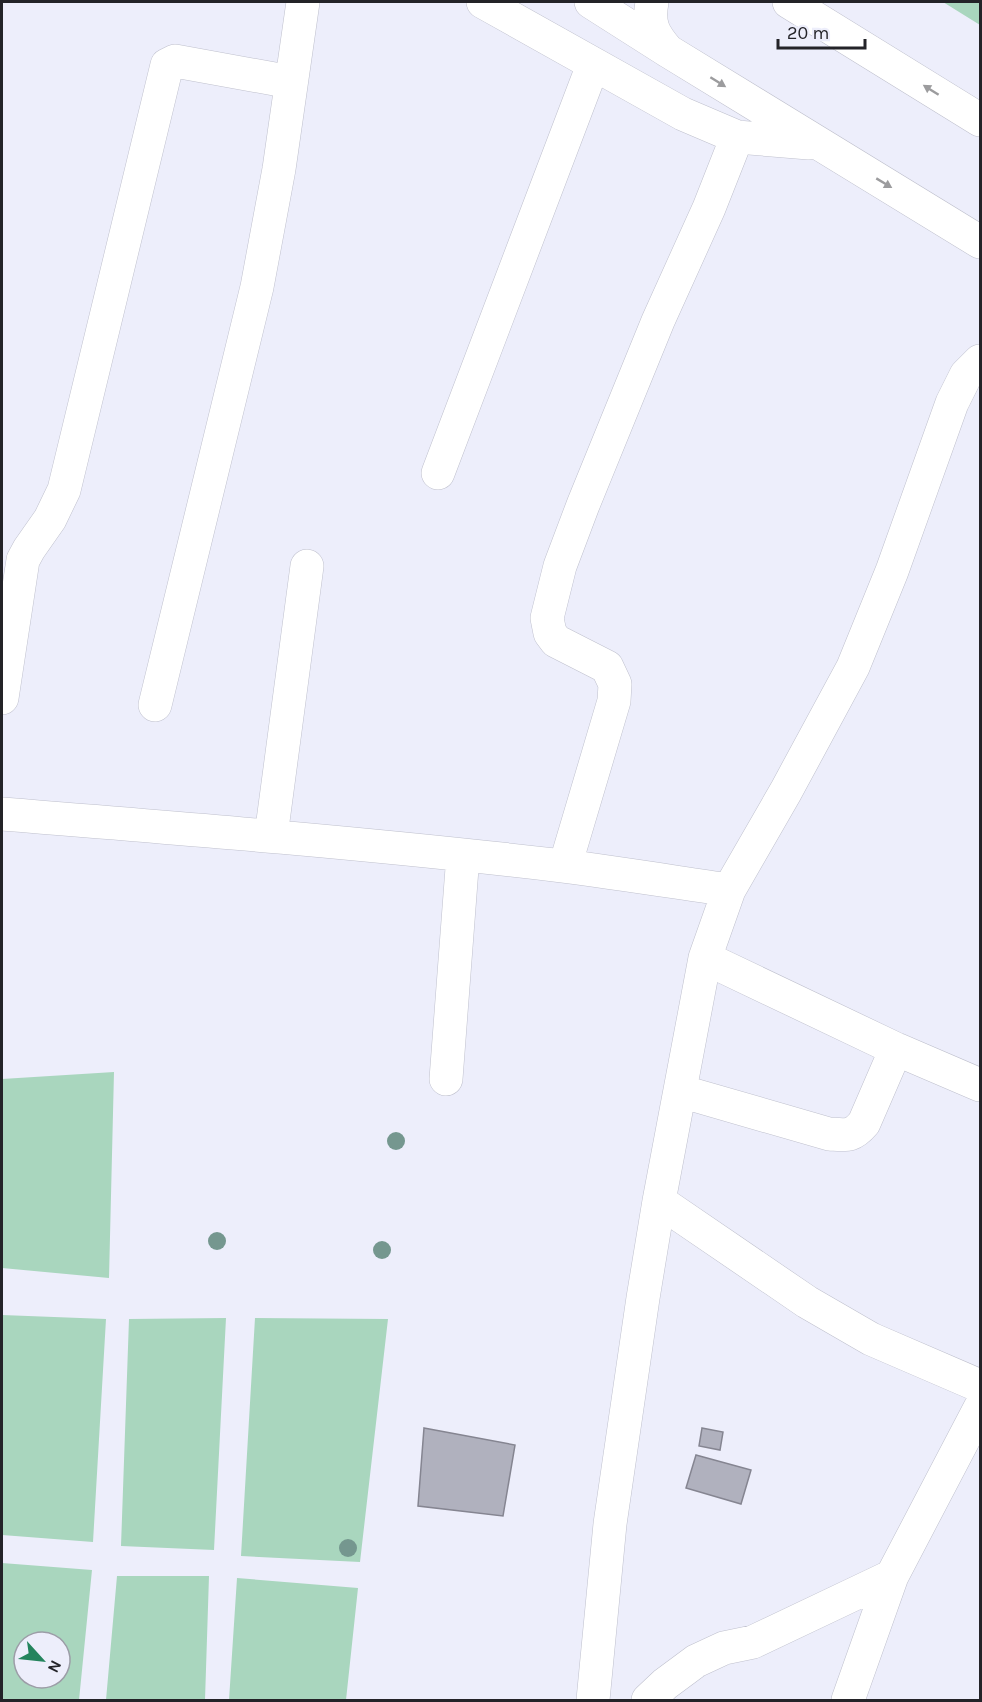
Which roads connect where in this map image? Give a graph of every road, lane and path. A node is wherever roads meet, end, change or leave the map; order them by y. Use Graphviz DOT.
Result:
graph roads {
  1 [pos="303,2"];
  2 [pos="483,2"];
  3 [pos="591,2"];
  4 [pos="602,2"];
  5 [pos="652,2"];
  6 [pos="789,2"];
  7 [pos="628,26"];
  8 [pos="668,51"];
  9 [pos="593,65"];
  10 [pos="291,82"];
  11 [pos="981,120"];
  12 [pos="737,137"];
  13 [pos="819,144"];
  14 [pos="981,242"];
  15 [pos="981,361"];
  16 [pos="438,473"];
  17 [pos="307,566"];
  18 [pos="2,698"];
  19 [pos="155,705"];
  20 [pos="2,814"];
  21 [pos="271,836"];
  22 [pos="463,855"];
  23 [pos="565,866"];
  24 [pos="729,891"];
  25 [pos="705,958"];
  26 [pos="896,1049"];
  27 [pos="446,1079"];
  28 [pos="981,1085"];
  29 [pos="680,1091"];
  30 [pos="658,1201"];
  31 [pos="981,1386"];
  32 [pos="981,1408"];
  33 [pos="892,1576"];
  34 [pos="593,1701"];
  35 [pos="648,1701"];
  36 [pos="848,1701"];
  1 -- 10 [label="street"];
  2 -- 9 [label="street"];
  3 -- 7 [label="street"];
  4 -- 7 [label="street"];
  5 -- 8 [label="street"];
  11 -- 6 [label="street, one-way"];
  7 -- 8 [label="street"];
  8 -- 13 [label="street, one-way"];
  9 -- 12 [label="street"];
  9 -- 16 [label="street"];
  10 -- 18 [label="street"];
  10 -- 19 [label="street"];
  12 -- 13 [label="street"];
  12 -- 23 [label="street"];
  13 -- 14 [label="street, one-way"];
  15 -- 24 [label="street"];
  17 -- 21 [label="street"];
  20 -- 21 [label="street"];
  21 -- 22 [label="street"];
  22 -- 23 [label="street"];
  22 -- 27 [label="street"];
  23 -- 24 [label="street"];
  24 -- 25 [label="street"];
  25 -- 26 [label="street"];
  25 -- 29 [label="street"];
  26 -- 28 [label="street"];
  26 -- 29 [label="street"];
  29 -- 30 [label="street"];
  30 -- 31 [label="street"];
  30 -- 34 [label="street"];
  32 -- 33 [label="street"];
  33 -- 35 [label="street"];
  33 -- 36 [label="street"];
}
